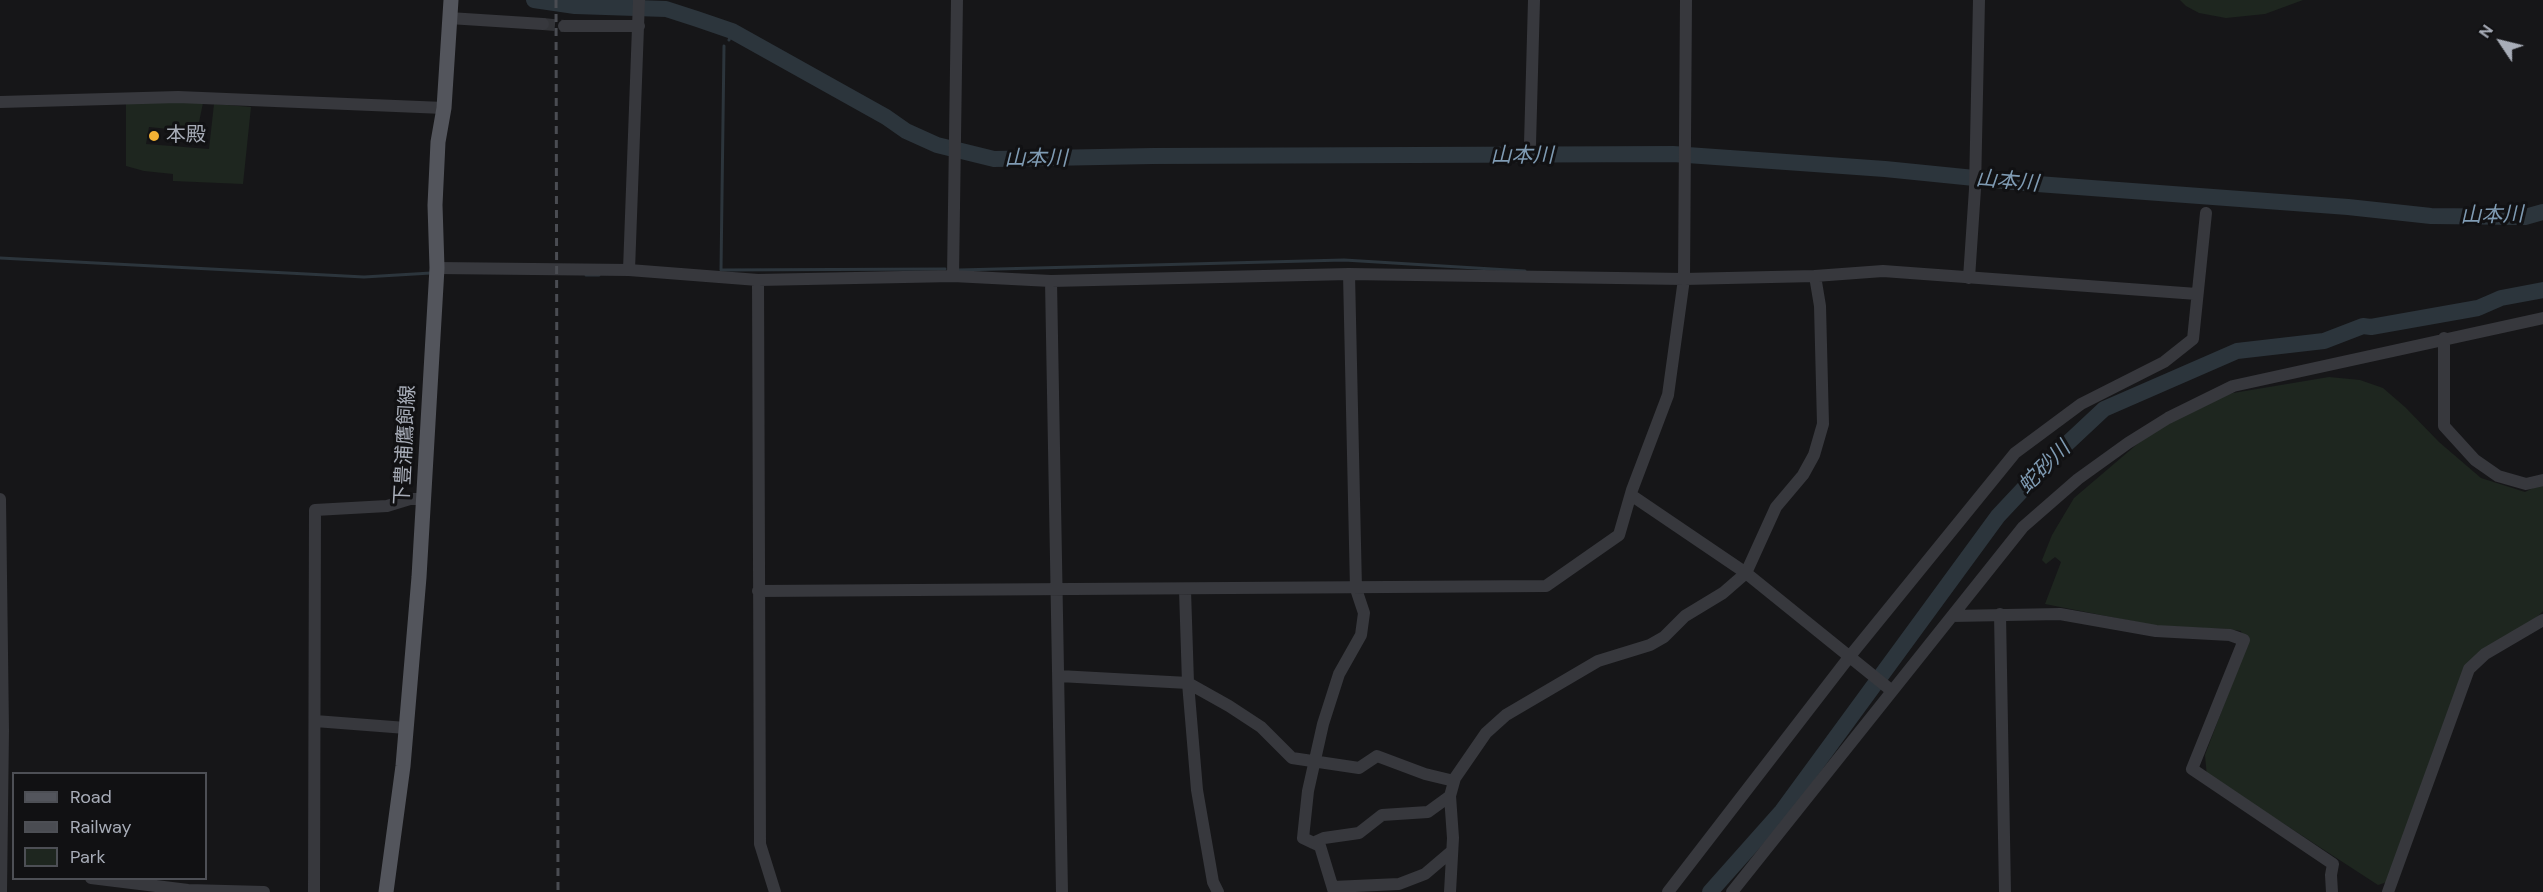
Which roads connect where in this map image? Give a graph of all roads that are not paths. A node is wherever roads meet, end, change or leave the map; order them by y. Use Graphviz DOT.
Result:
graph roads {
  1 [pos="639,0"];
  2 [pos="957,0"];
  3 [pos="1534,0"];
  4 [pos="1686,0"];
  5 [pos="1979,0"];
  6 [pos="450,8"];
  7 [pos="543,24"];
  8 [pos="639,24"];
  9 [pos="564,26"];
  10 [pos="0,102"];
  11 [pos="444,108"];
  12 [pos="1530,144"];
  13 [pos="2206,213"];
  14 [pos="436,268"];
  15 [pos="629,270"];
  16 [pos="1349,274"];
  17 [pos="953,276"];
  18 [pos="1815,276"];
  19 [pos="1969,278"];
  20 [pos="1684,279"];
  21 [pos="758,280"];
  22 [pos="1051,280"];
  23 [pos="2197,294"];
  24 [pos="2543,318"];
  25 [pos="2444,338"];
  26 [pos="2543,480"];
  27 [pos="1631,495"];
  28 [pos="0,499"];
  29 [pos="424,499"];
  30 [pos="1746,573"];
  31 [pos="1055,588"];
  32 [pos="1356,589"];
  33 [pos="1185,590"];
  34 [pos="758,591"];
  35 [pos="2000,614"];
  36 [pos="1952,616"];
  37 [pos="2543,620"];
  38 [pos="1850,656"];
  39 [pos="1059,676"];
  40 [pos="1188,683"];
  41 [pos="1892,691"];
  42 [pos="315,721"];
  43 [pos="406,728"];
  44 [pos="1314,761"];
  45 [pos="1454,781"];
  46 [pos="1450,796"];
  47 [pos="1314,843"];
  48 [pos="1452,851"];
  49 [pos="5,875"];
  50 [pos="96,880"];
  51 [pos="129,887"];
  52 [pos="1394,888"];
  53 [pos="1333,890"];
  54 [pos="226,891"];
  55 [pos="1,892"];
  56 [pos="264,892"];
  57 [pos="314,892"];
  58 [pos="386,892"];
  59 [pos="775,892"];
  60 [pos="1062,892"];
  61 [pos="1218,892"];
  62 [pos="1450,892"];
  63 [pos="1668,892"];
  64 [pos="1732,892"];
  65 [pos="2005,892"];
  66 [pos="2332,892"];
  67 [pos="2388,892"];
  1 -- 8 [label="street"];
  2 -- 17 [label="street"];
  3 -- 12 [label="street"];
  4 -- 20 [label="street"];
  5 -- 19 [label="street"];
  6 -- 7 [label="street"];
  6 -- 11 [label="main road, 下豊浦鷹飼線"];
  8 -- 9 [label="street"];
  8 -- 15 [label="street"];
  10 -- 11 [label="street"];
  11 -- 14 [label="main road, 下豊浦鷹飼線"];
  13 -- 23 [label="street"];
  14 -- 15 [label="street"];
  14 -- 29 [label="main road, 下豊浦鷹飼線"];
  15 -- 21 [label="street"];
  16 -- 20 [label="street"];
  16 -- 22 [label="street"];
  16 -- 32 [label="street"];
  17 -- 21 [label="street"];
  17 -- 22 [label="street"];
  18 -- 19 [label="street"];
  18 -- 20 [label="street"];
  18 -- 30 [label="street"];
  19 -- 23 [label="street"];
  20 -- 27 [label="street"];
  21 -- 34 [label="street"];
  22 -- 31 [label="street"];
  23 -- 38 [label="street"];
  24 -- 25 [label="street"];
  25 -- 26 [label="street"];
  25 -- 36 [label="street"];
  27 -- 30 [label="street"];
  27 -- 32 [label="street"];
  28 -- 49 [label="street"];
  29 -- 42 [label="street"];
  29 -- 43 [label="main road, 下豊浦鷹飼線"];
  30 -- 38 [label="street"];
  30 -- 45 [label="street"];
  31 -- 33 [label="street"];
  31 -- 34 [label="street"];
  31 -- 39 [label="street"];
  32 -- 33 [label="street"];
  32 -- 44 [label="street"];
  33 -- 40 [label="street"];
  34 -- 59 [label="street"];
  35 -- 36 [label="street"];
  35 -- 65 [label="street"];
  35 -- 66 [label="street"];
  36 -- 41 [label="street"];
  37 -- 67 [label="street"];
  38 -- 41 [label="street"];
  38 -- 63 [label="street"];
  39 -- 40 [label="street"];
  39 -- 60 [label="street"];
  40 -- 44 [label="street"];
  40 -- 61 [label="street"];
  41 -- 64 [label="street"];
  42 -- 43 [label="street"];
  42 -- 57 [label="street"];
  43 -- 58 [label="main road, 下豊浦鷹飼線"];
  44 -- 45 [label="street"];
  44 -- 47 [label="street"];
  45 -- 46 [label="street"];
  46 -- 47 [label="street"];
  46 -- 48 [label="street"];
  47 -- 53 [label="street"];
  48 -- 52 [label="street"];
  48 -- 62 [label="street"];
  49 -- 55 [label="street"];
  50 -- 51 [label="street"];
  51 -- 54 [label="street"];
  52 -- 53 [label="street"];
  54 -- 56 [label="street"];
}
